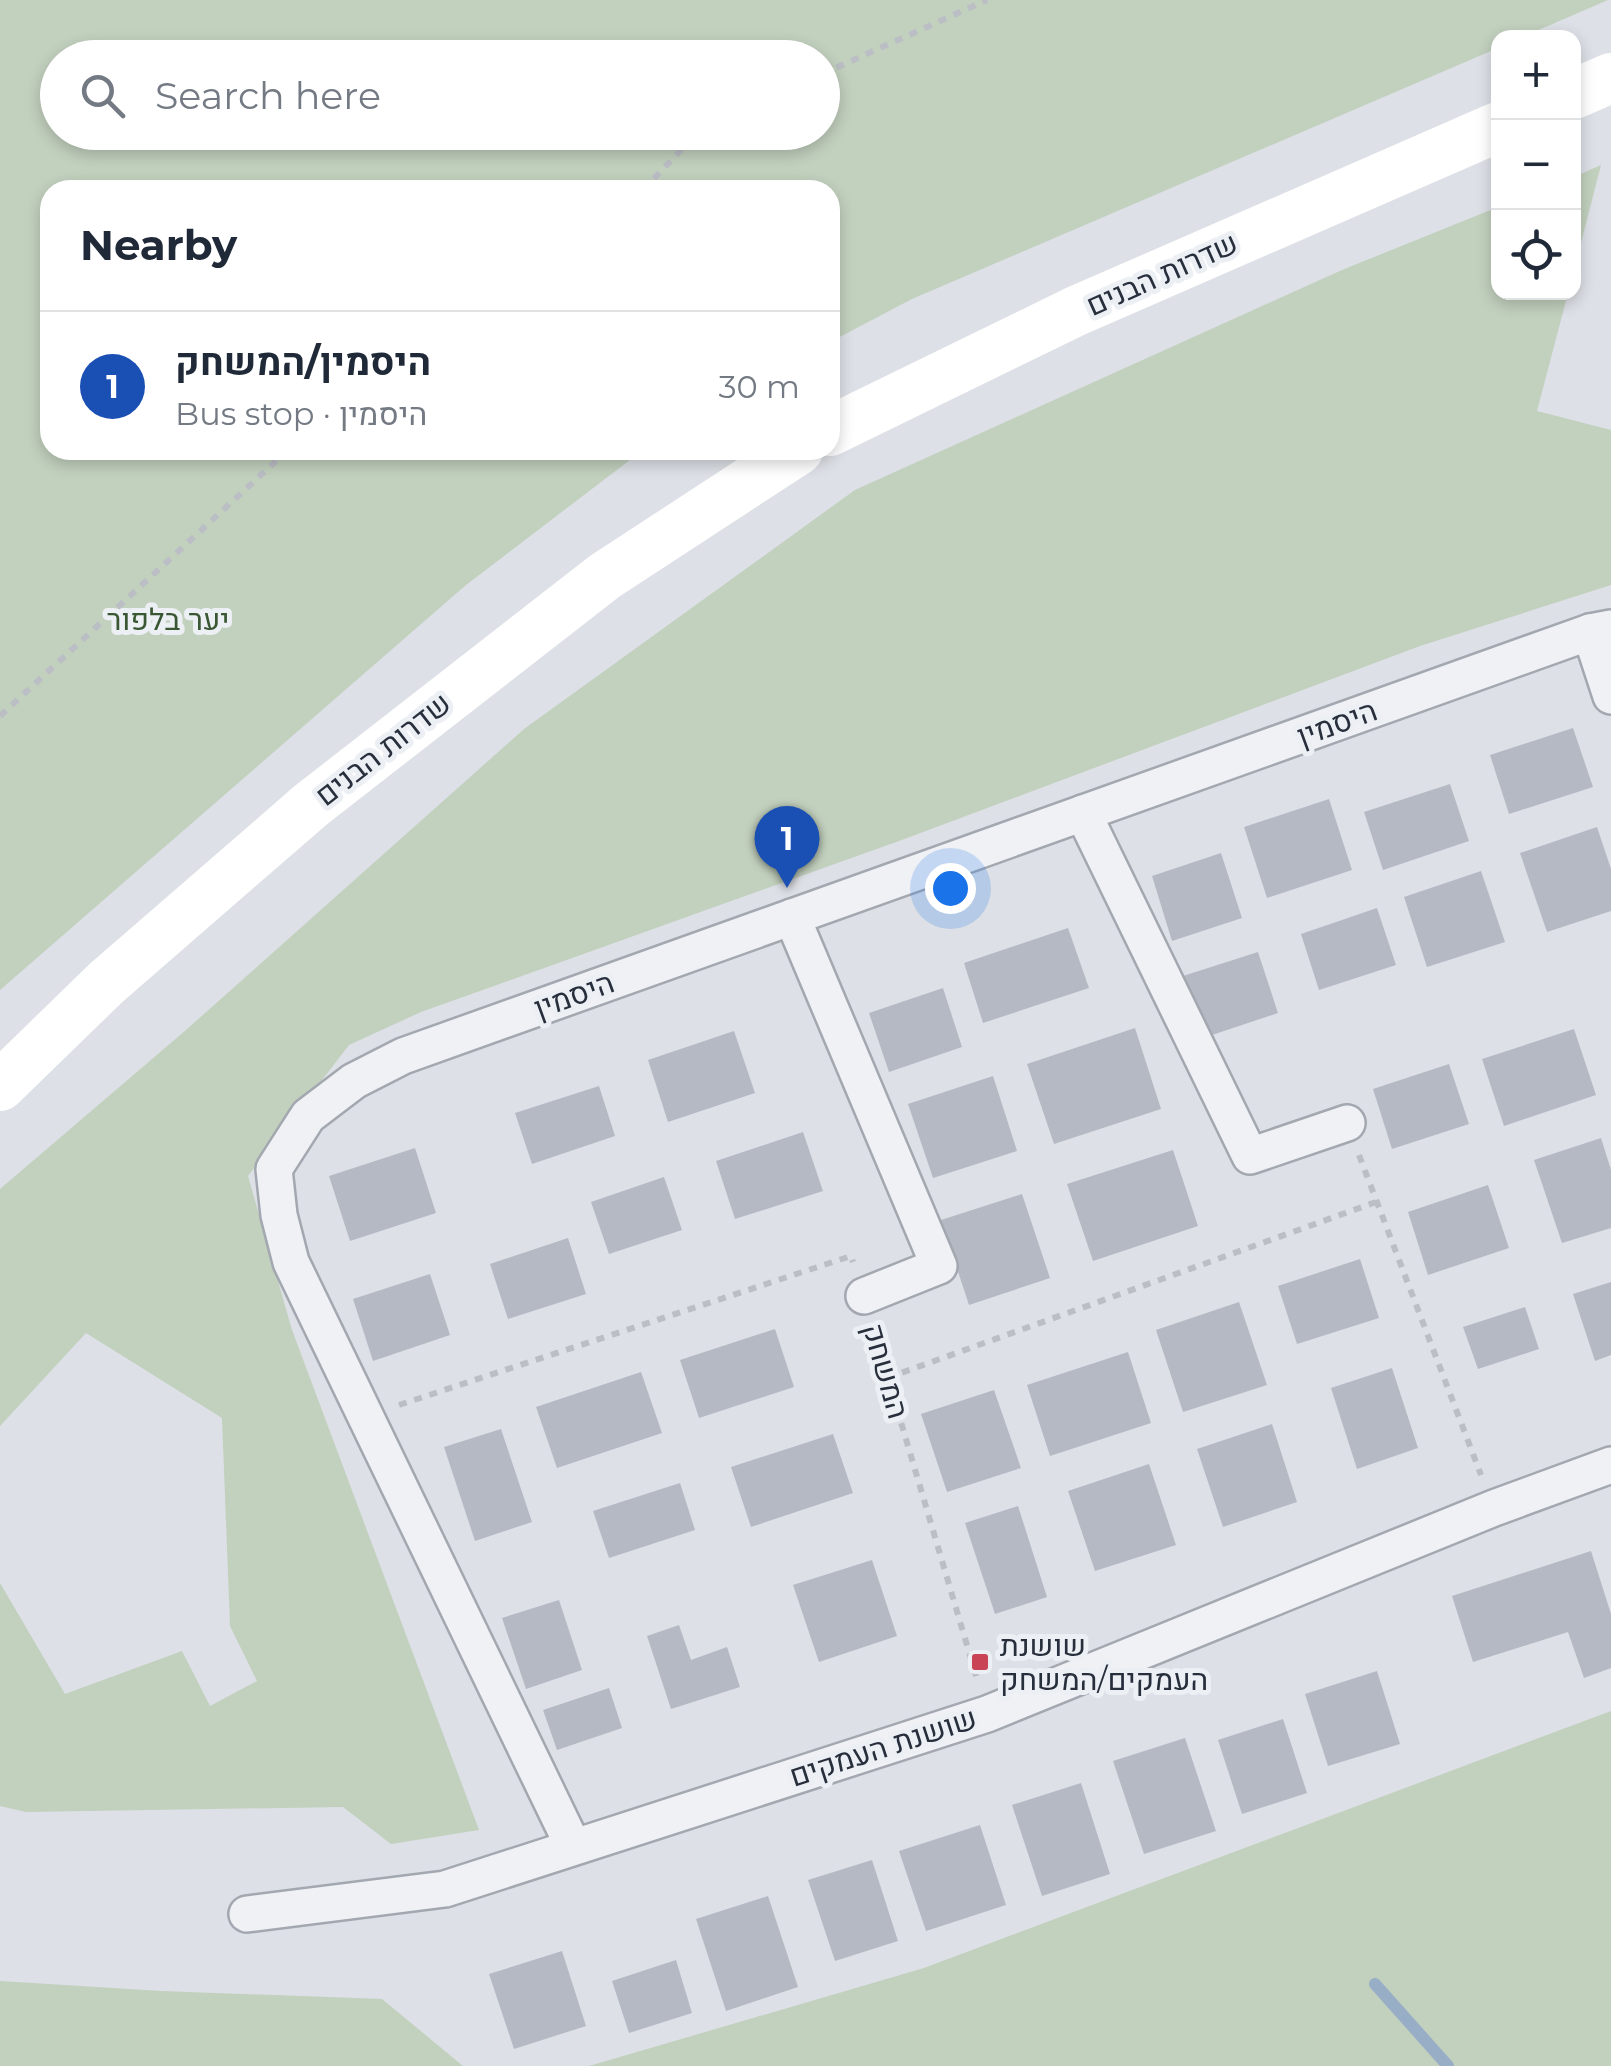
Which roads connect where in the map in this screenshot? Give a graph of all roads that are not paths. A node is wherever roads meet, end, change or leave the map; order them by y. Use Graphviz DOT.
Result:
graph roads {
  1 [pos="1611,78"];
  2 [pos="1581,91"];
  3 [pos="1491,130"];
  4 [pos="840,426"];
  5 [pos="783,460"];
  6 [pos="1601,630"];
  7 [pos="1611,696"];
  8 [pos="1082,813"];
  9 [pos="792,917"];
  10 [pos="0,1086"];
  11 [pos="1347,1123"];
  12 [pos="864,1296"];
  13 [pos="1611,1466"];
  14 [pos="573,1846"];
  15 [pos="247,1914"];
  1 -- 2 [label="main road"];
  3 -- 4 [label="main road, שדרות הבנים"];
  5 -- 10 [label="main road, שדרות הבנים"];
  6 -- 7 [label="street"];
  6 -- 8 [label="street, היסמין"];
  8 -- 9 [label="street, היסמין"];
  8 -- 11 [label="street"];
  9 -- 12 [label="street, המשחק"];
  9 -- 14 [label="street, היסמין"];
  13 -- 14 [label="street, שושנת העמקים"];
  14 -- 15 [label="street, שושנת העמקים"];
}
